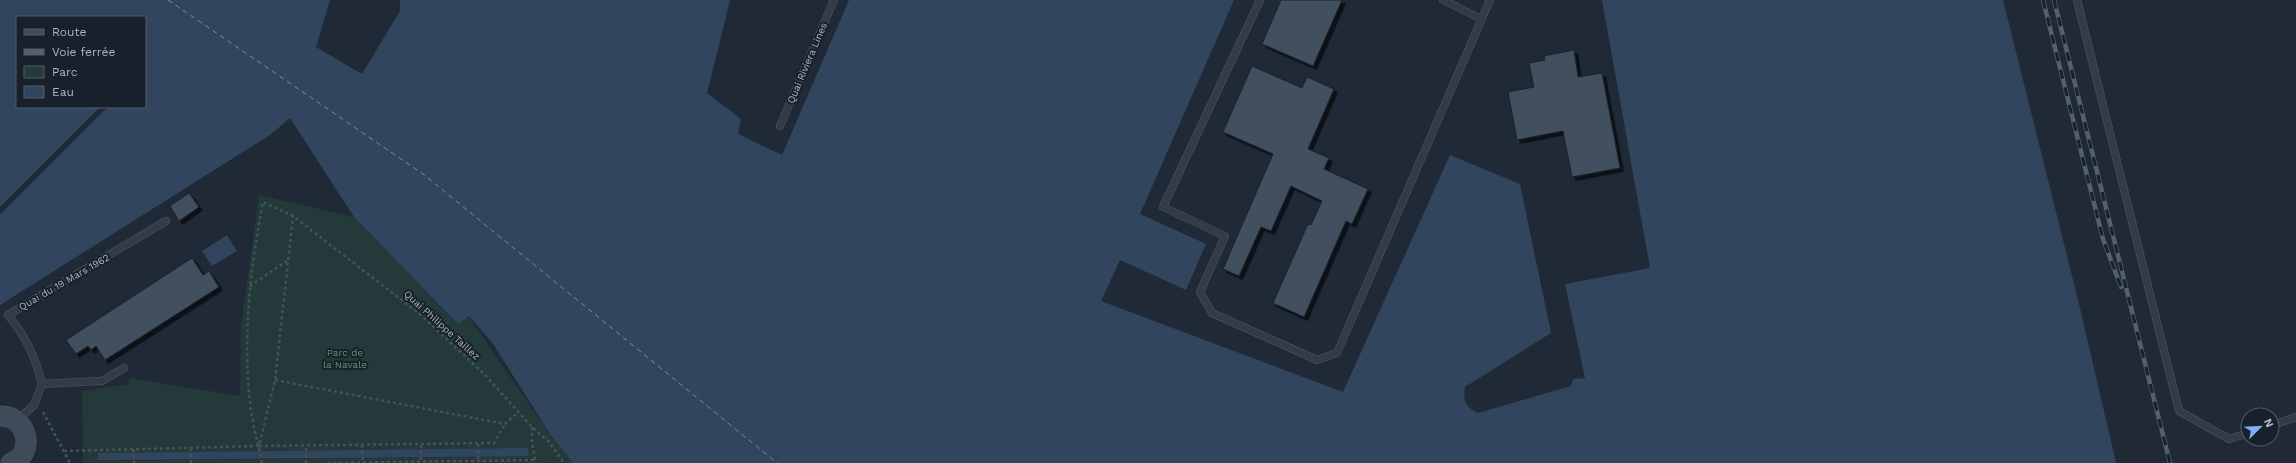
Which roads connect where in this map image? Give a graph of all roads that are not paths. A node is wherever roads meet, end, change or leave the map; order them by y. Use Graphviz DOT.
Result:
graph roads {
  1 [pos="834,0"];
  2 [pos="1260,0"];
  3 [pos="1443,0"];
  4 [pos="1490,0"];
  5 [pos="2077,0"];
  6 [pos="1482,19"];
  7 [pos="780,126"];
  8 [pos="166,221"];
  9 [pos="124,368"];
  10 [pos="42,384"];
  11 [pos="4,415"];
  12 [pos="2296,417"];
  13 [pos="2280,422"];
  14 [pos="2240,436"];
  15 [pos="26,443"];
  16 [pos="11,463"];
  17 [pos="36,463"];
  1 -- 7 [label="lane, Quai Riviera Lines"];
  2 -- 6 [label="lane"];
  3 -- 6 [label="lane"];
  4 -- 6 [label="lane"];
  5 -- 14 [label="lane"];
  8 -- 10 [label="lane, Quai du 19 Mars 1962"];
  9 -- 10 [label="lane"];
  10 -- 11 [label="lane"];
  11 -- 15 [label="main road"];
  12 -- 13 [label="lane"];
  15 -- 16 [label="main road"];
  15 -- 17 [label="main road"];
}
